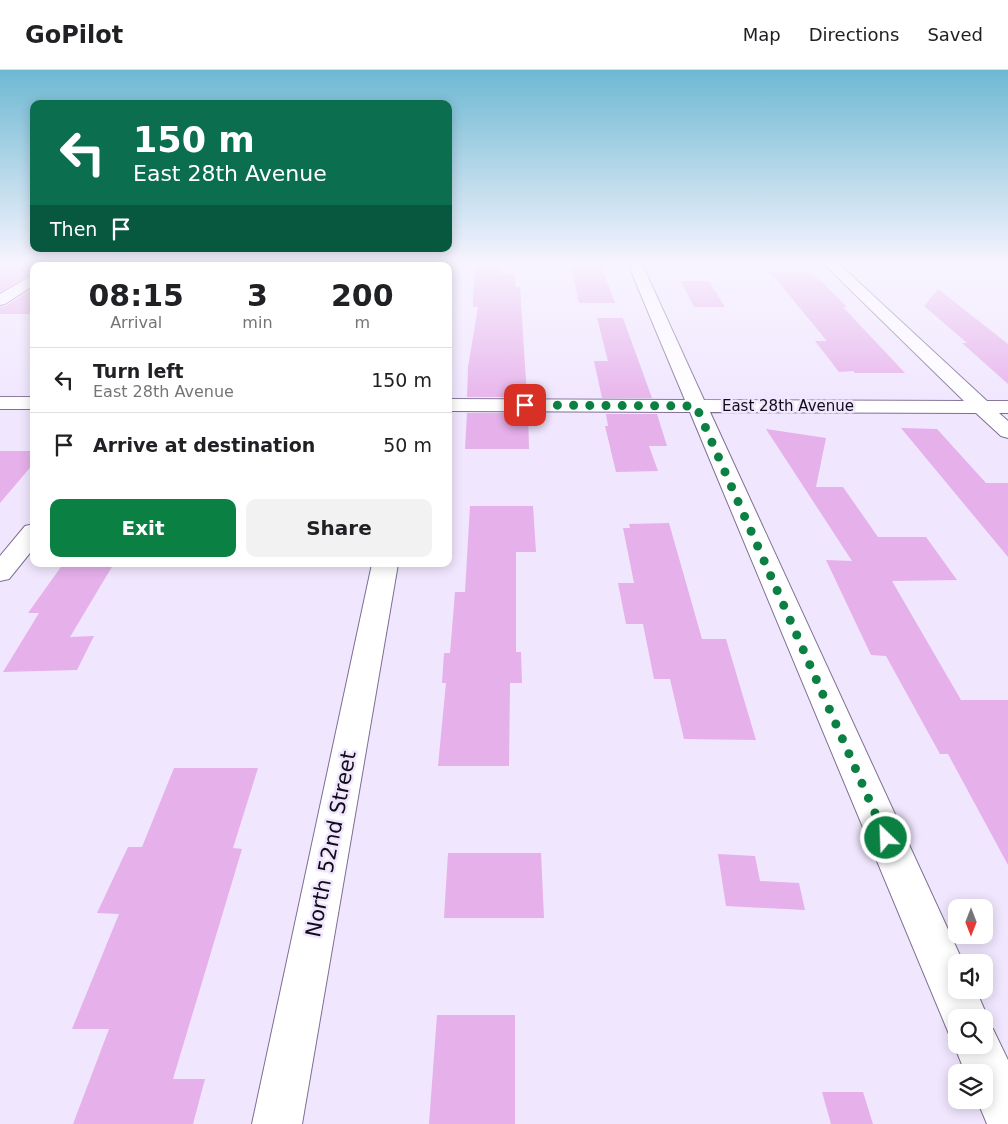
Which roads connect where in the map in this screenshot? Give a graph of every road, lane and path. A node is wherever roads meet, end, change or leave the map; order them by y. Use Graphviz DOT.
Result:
graph roads {
  1 [pos="656,313"];
  2 [pos="883,313"];
  3 [pos="0,403"];
  4 [pos="30,403"];
  5 [pos="452,405"];
  6 [pos="696,406"];
  7 [pos="981,407"];
  8 [pos="1008,407"];
  9 [pos="1008,432"];
  10 [pos="30,536"];
  11 [pos="384,567"];
  12 [pos="0,573"];
  13 [pos="961,1009"];
  14 [pos="981,1054"];
  15 [pos="1008,1114"];
  16 [pos="277,1124"];
  1 -- 6 [label="street"];
  2 -- 7 [label="street"];
  3 -- 4 [label="street"];
  5 -- 6 [label="street, East 28th Avenue"];
  6 -- 7 [label="street, East 28th Avenue"];
  6 -- 13 [label="street"];
  7 -- 8 [label="street, East 28th Avenue"];
  7 -- 9 [label="street"];
  10 -- 12 [label="street"];
  11 -- 16 [label="street, North 52nd Street"];
  14 -- 15 [label="street"];
}
